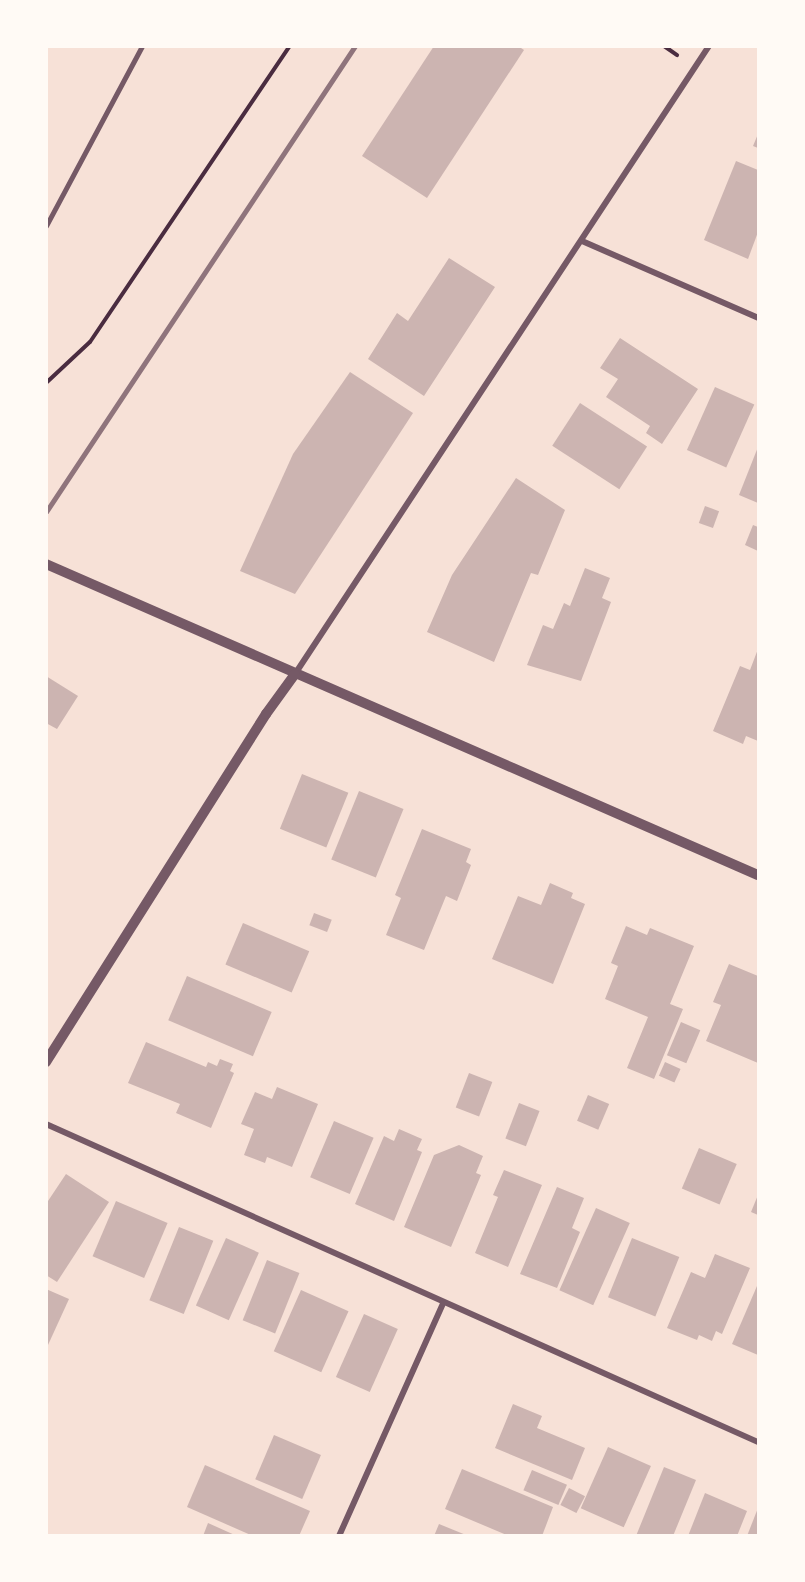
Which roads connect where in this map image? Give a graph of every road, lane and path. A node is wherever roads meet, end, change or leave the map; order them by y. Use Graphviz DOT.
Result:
graph roads {
  1 [pos="142,46"];
  2 [pos="290,46"];
  3 [pos="709,46"];
  4 [pos="46,226"];
  5 [pos="582,241"];
  6 [pos="759,318"];
  7 [pos="46,383"];
  8 [pos="46,564"];
  9 [pos="295,674"];
  10 [pos="759,875"];
  11 [pos="46,1062"];
  12 [pos="46,1124"];
  13 [pos="443,1303"];
  14 [pos="759,1442"];
  15 [pos="339,1536"];
  1 -- 4 [label="lane"];
  2 -- 7 [label="path"];
  3 -- 5 [label="street"];
  5 -- 6 [label="street"];
  5 -- 9 [label="street"];
  8 -- 9 [label="street"];
  9 -- 10 [label="street"];
  9 -- 11 [label="street"];
  12 -- 13 [label="street"];
  13 -- 14 [label="street"];
  13 -- 15 [label="street"];
}
